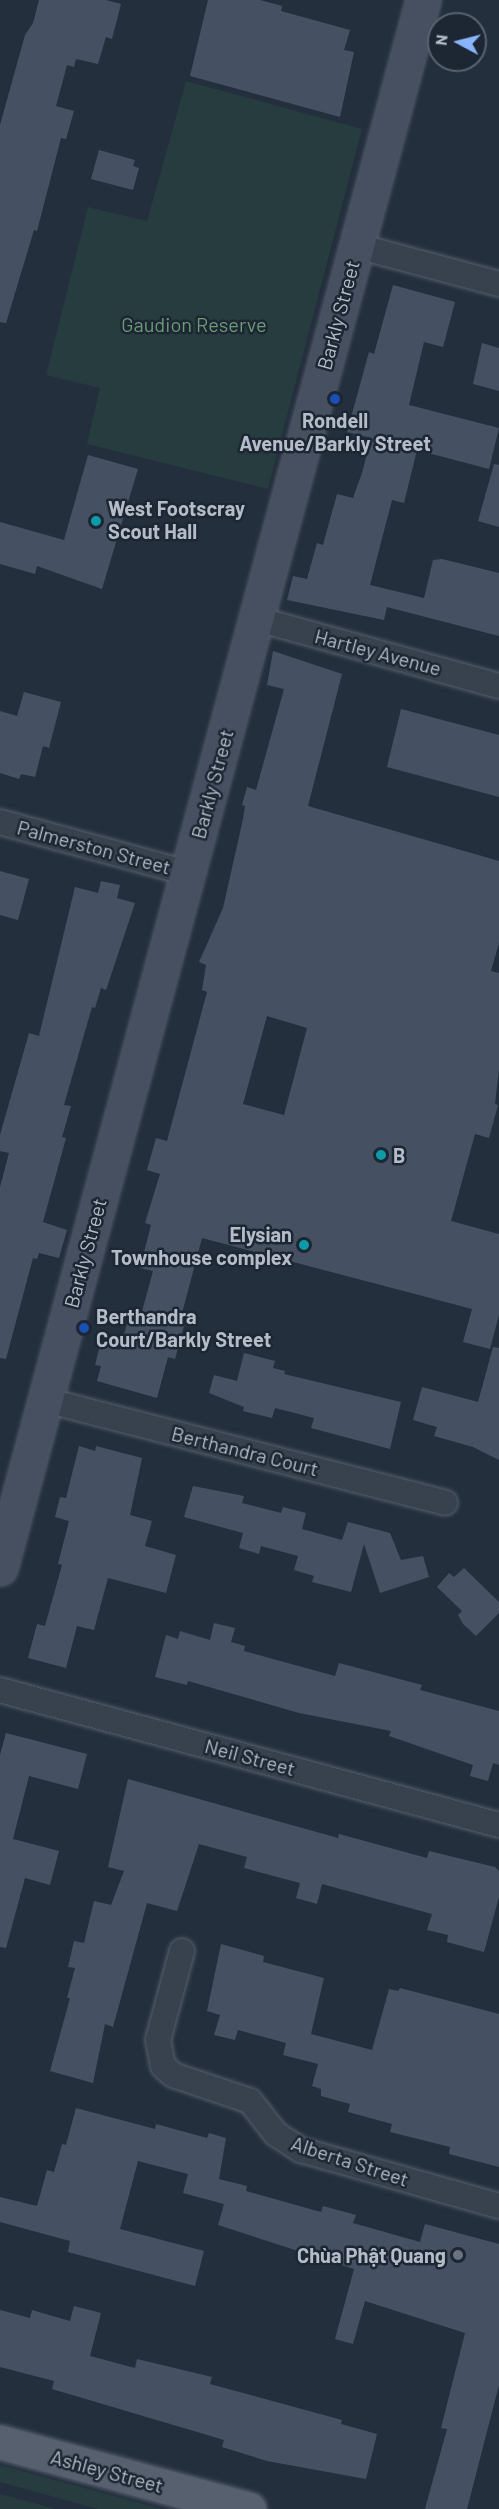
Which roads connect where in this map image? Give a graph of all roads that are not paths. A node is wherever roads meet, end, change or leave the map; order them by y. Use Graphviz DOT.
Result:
graph roads {
  1 [pos="423,0"];
  2 [pos="357,246"];
  3 [pos="499,284"];
  4 [pos="257,619"];
  5 [pos="499,686"];
  6 [pos="0,822"];
  7 [pos="188,873"];
  8 [pos="45,1400"];
  9 [pos="445,1503"];
  10 [pos="0,1568"];
  11 [pos="0,1689"];
  12 [pos="499,1825"];
  13 [pos="182,1951"];
  14 [pos="499,2206"];
  15 [pos="0,2442"];
  16 [pos="249,2509"];
  1 -- 2 [label="street, Barkly Street"];
  2 -- 3 [label="street"];
  2 -- 4 [label="street, Barkly Street"];
  4 -- 5 [label="street, Hartley Avenue"];
  4 -- 7 [label="street, Barkly Street"];
  6 -- 7 [label="street, Palmerston Street"];
  7 -- 8 [label="street, Barkly Street"];
  8 -- 9 [label="street, Berthandra Court"];
  8 -- 10 [label="street, Barkly Street"];
  11 -- 12 [label="street, Neil Street"];
  13 -- 14 [label="street, Alberta Street"];
  15 -- 16 [label="main road, Ashley Street"];
}
